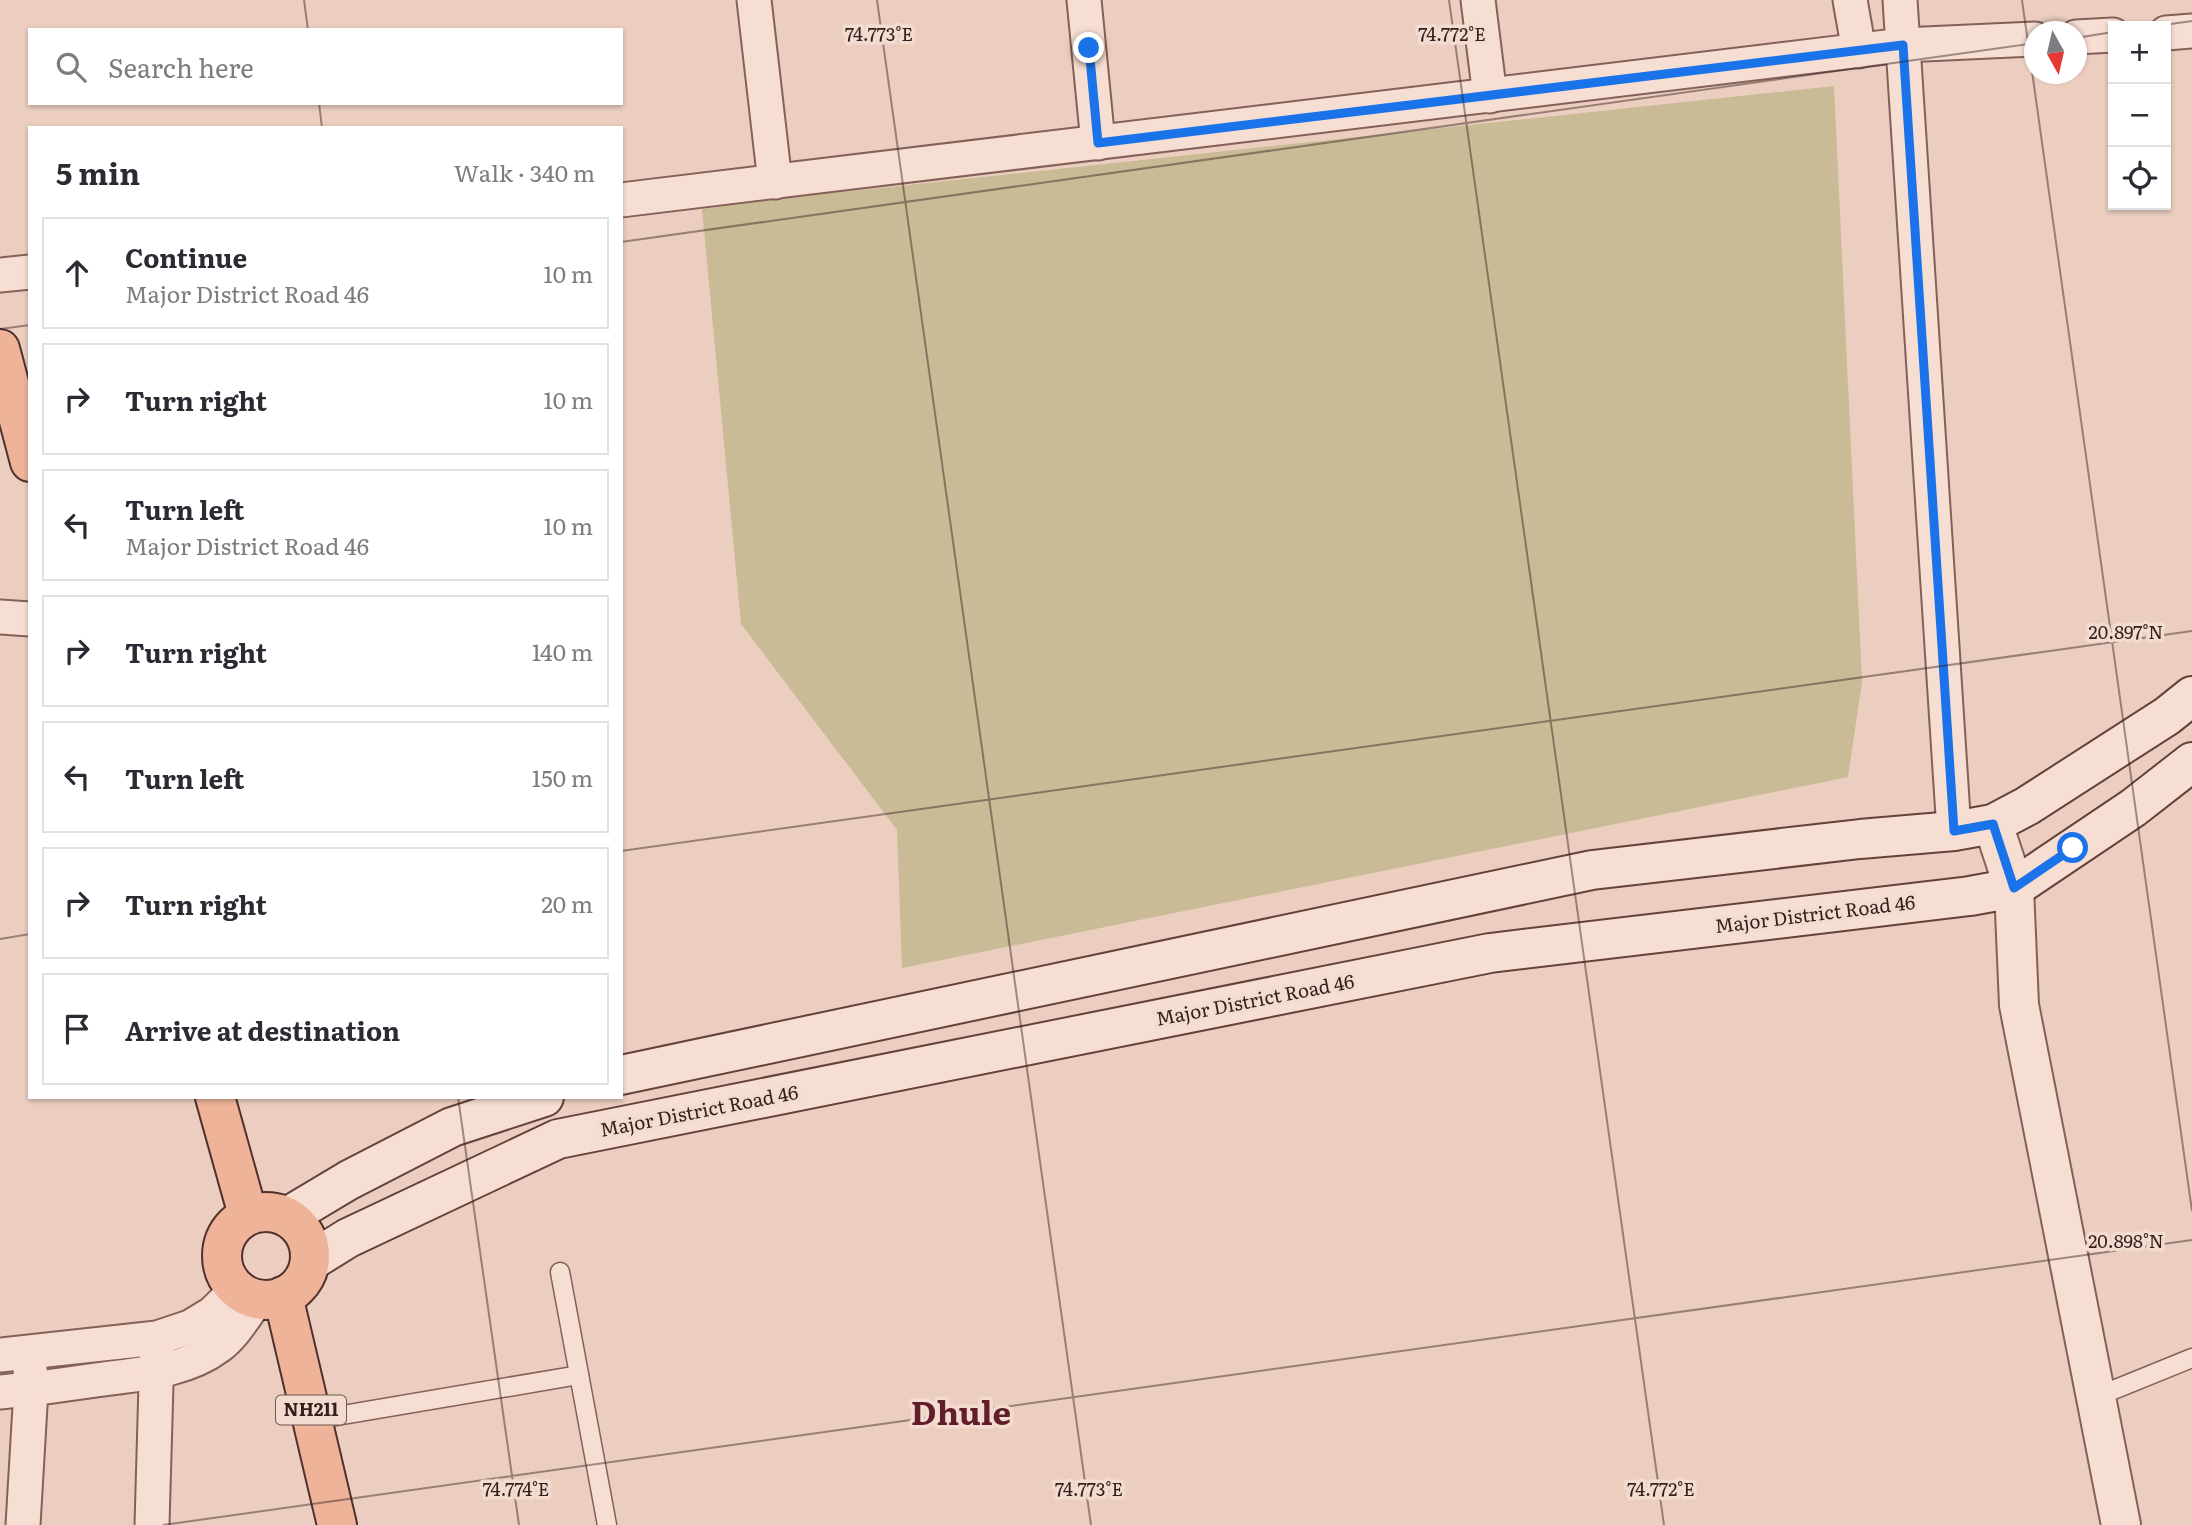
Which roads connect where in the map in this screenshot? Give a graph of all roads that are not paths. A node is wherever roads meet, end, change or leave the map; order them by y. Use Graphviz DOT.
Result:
graph roads {
  1 [pos="754,0"];
  2 [pos="1084,0"];
  3 [pos="1478,0"];
  4 [pos="1850,0"];
  5 [pos="1900,0"];
  6 [pos="2192,31"];
  7 [pos="2171,33"];
  8 [pos="2108,35"];
  9 [pos="2087,36"];
  10 [pos="2024,40"];
  11 [pos="1903,45"];
  12 [pos="1859,51"];
  13 [pos="1490,96"];
  14 [pos="1098,143"];
  15 [pos="775,181"];
  16 [pos="623,200"];
  17 [pos="28,272"];
  18 [pos="0,275"];
  19 [pos="0,349"];
  20 [pos="28,454"];
  21 [pos="0,617"];
  22 [pos="28,619"];
  23 [pos="2192,696"];
  24 [pos="2192,762"];
  25 [pos="1993,824"];
  26 [pos="1954,831"];
  27 [pos="2014,888"];
  28 [pos="623,1075"];
  29 [pos="216,1099"];
  30 [pos="538,1099"];
  31 [pos="248,1215"];
  32 [pos="287,1217"];
  33 [pos="311,1261"];
  34 [pos="560,1272"];
  35 [pos="259,1295"];
  36 [pos="157,1338"];
  37 [pos="14,1354"];
  38 [pos="2192,1358"];
  39 [pos="156,1371"];
  40 [pos="579,1375"];
  41 [pos="15,1391"];
  42 [pos="2096,1397"];
  43 [pos="313,1420"];
  44 [pos="23,1525"];
  45 [pos="152,1525"];
  46 [pos="337,1525"];
  47 [pos="607,1525"];
  48 [pos="2121,1525"];
  1 -- 15 [label="street"];
  2 -- 14 [label="street"];
  3 -- 13 [label="street"];
  4 -- 12 [label="street"];
  5 -- 11 [label="street"];
  6 -- 7 [label="street"];
  8 -- 9 [label="street"];
  10 -- 11 [label="street"];
  11 -- 12 [label="street"];
  11 -- 26 [label="street"];
  12 -- 13 [label="street"];
  13 -- 14 [label="street"];
  14 -- 15 [label="street"];
  15 -- 16 [label="street"];
  17 -- 18 [label="street"];
  19 -- 20 [label="main road"];
  21 -- 22 [label="street"];
  23 -- 25 [label="main road"];
  24 -- 27 [label="main road, Major District Road 46"];
  25 -- 26 [label="main road"];
  25 -- 27 [label="main road"];
  26 -- 28 [label="main road"];
  27 -- 33 [label="main road, Major District Road 46"];
  27 -- 42 [label="main road"];
  29 -- 31 [label="main road"];
  30 -- 32 [label="main road"];
  31 -- 32 [label="main road"];
  31 -- 35 [label="main road"];
  32 -- 33 [label="main road"];
  33 -- 35 [label="main road"];
  34 -- 40 [label="lane"];
  35 -- 36 [label="street"];
  35 -- 39 [label="street"];
  35 -- 43 [label="main road, NH211"];
  36 -- 37 [label="street"];
  36 -- 39 [label="street"];
  37 -- 41 [label="street"];
  38 -- 42 [label="lane"];
  39 -- 41 [label="street"];
  39 -- 45 [label="street"];
  40 -- 43 [label="lane"];
  40 -- 47 [label="lane"];
  41 -- 44 [label="street"];
  42 -- 48 [label="main road"];
  43 -- 46 [label="main road, NH211"];
}
